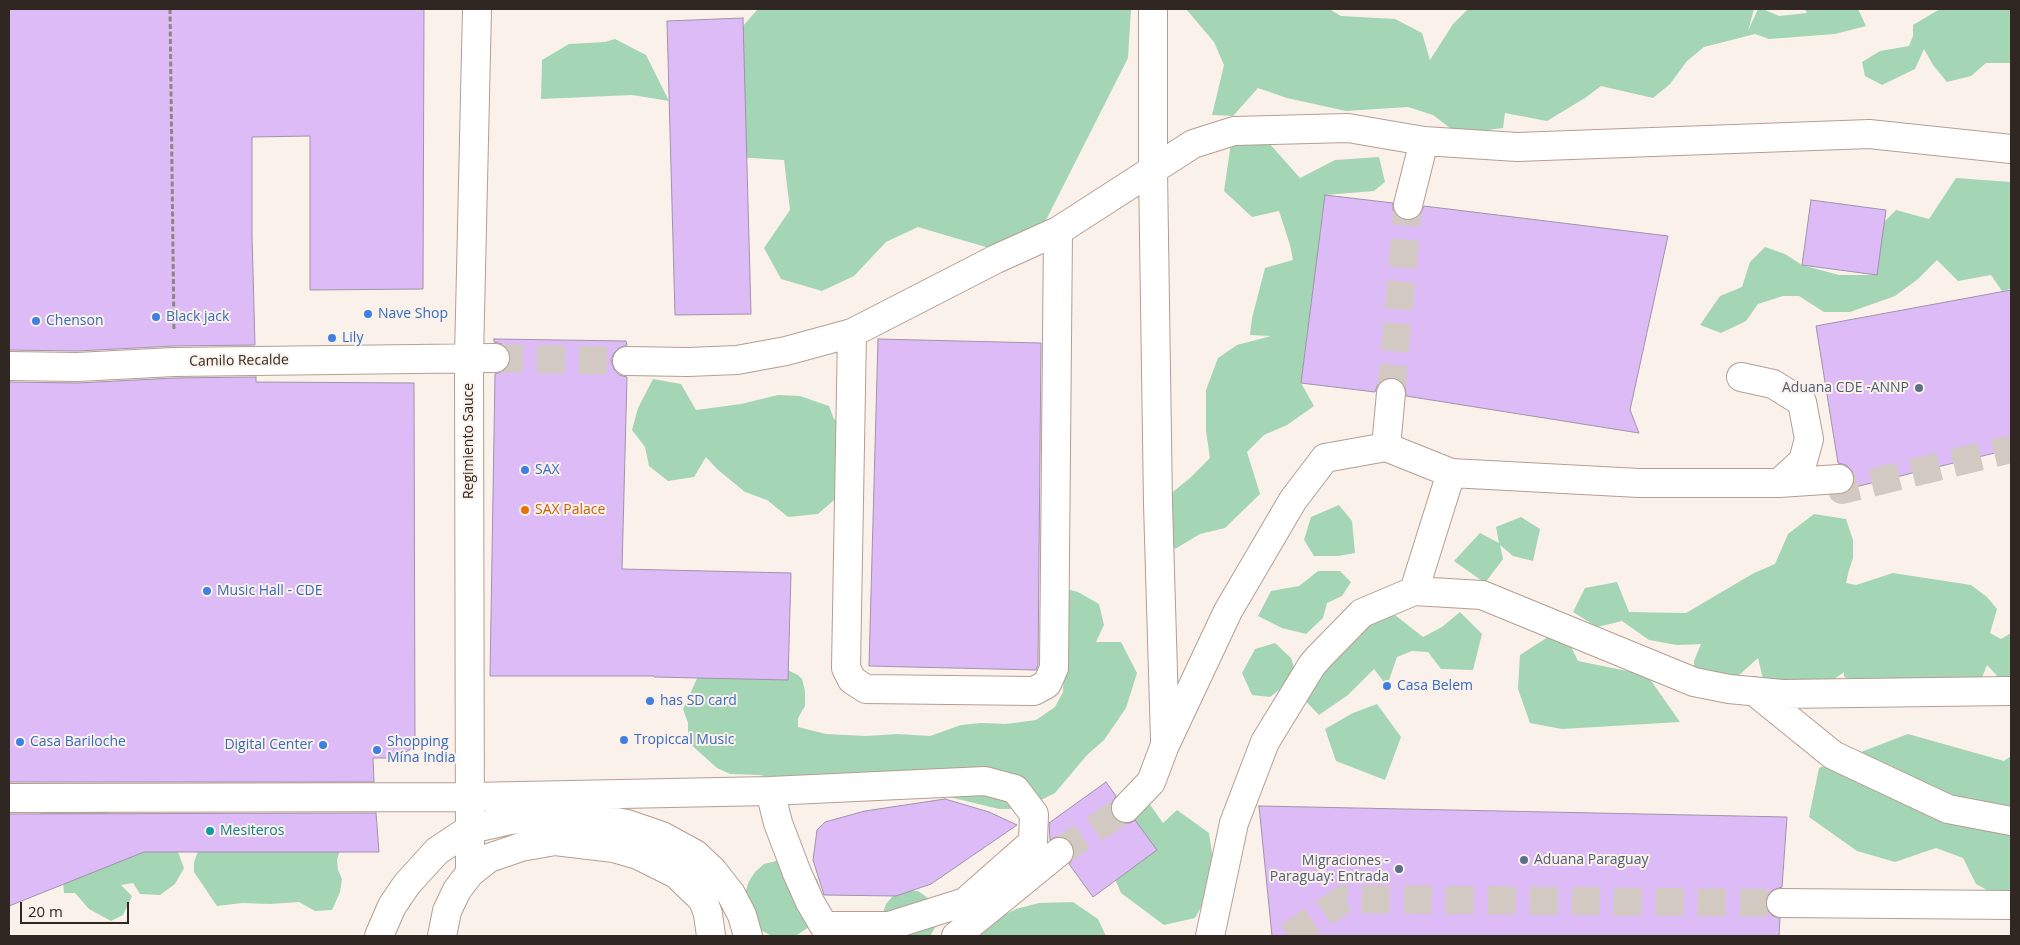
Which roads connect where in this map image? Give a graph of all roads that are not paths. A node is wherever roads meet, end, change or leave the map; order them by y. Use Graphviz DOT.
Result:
graph roads {
  1 [pos="477,9"];
  2 [pos="1153,9"];
  3 [pos="1424,141"];
  4 [pos="2011,149"];
  5 [pos="1153,170"];
  6 [pos="1408,205"];
  7 [pos="1058,231"];
  8 [pos="852,333"];
  9 [pos="469,357"];
  10 [pos="495,358"];
  11 [pos="627,361"];
  12 [pos="9,366"];
  13 [pos="1741,377"];
  14 [pos="1391,393"];
  15 [pos="1386,447"];
  16 [pos="1451,473"];
  17 [pos="1839,479"];
  18 [pos="1780,483"];
  19 [pos="1414,591"];
  20 [pos="1754,691"];
  21 [pos="2011,691"];
  22 [pos="1165,745"];
  23 [pos="770,791"];
  24 [pos="470,797"];
  25 [pos="9,798"];
  26 [pos="1126,808"];
  27 [pos="2011,821"];
  28 [pos="470,829"];
  29 [pos="1059,852"];
  30 [pos="470,874"];
  31 [pos="1781,903"];
  32 [pos="2011,905"];
  33 [pos="824,931"];
  34 [pos="379,936"];
  35 [pos="442,936"];
  36 [pos="711,936"];
  37 [pos="748,936"];
  38 [pos="956,936"];
  39 [pos="1210,936"];
  1 -- 9 [label="street, Regimiento Sauce"];
  2 -- 5 [label="street"];
  3 -- 4 [label="street"];
  3 -- 5 [label="street"];
  3 -- 6 [label="street"];
  5 -- 7 [label="street"];
  5 -- 22 [label="street"];
  7 -- 8 [label="street"];
  7 -- 8 [label="street"];
  8 -- 11 [label="street"];
  9 -- 10 [label="street, Camilo Recalde"];
  9 -- 12 [label="street, Camilo Recalde"];
  9 -- 24 [label="street, Regimiento Sauce"];
  13 -- 18 [label="street"];
  14 -- 15 [label="street"];
  15 -- 16 [label="street"];
  15 -- 22 [label="street"];
  16 -- 18 [label="street"];
  16 -- 19 [label="street"];
  17 -- 18 [label="street"];
  19 -- 20 [label="street"];
  19 -- 39 [label="street"];
  20 -- 21 [label="street"];
  20 -- 27 [label="street"];
  22 -- 26 [label="street"];
  23 -- 24 [label="street"];
  23 -- 33 [label="street"];
  23 -- 33 [label="street"];
  24 -- 25 [label="street"];
  24 -- 28 [label="street, Regimiento Sauce"];
  28 -- 30 [label="street, Regimiento Sauce"];
  28 -- 34 [label="street"];
  28 -- 37 [label="street"];
  29 -- 38 [label="street"];
  30 -- 35 [label="street"];
  30 -- 36 [label="street"];
  31 -- 32 [label="street"];
}
